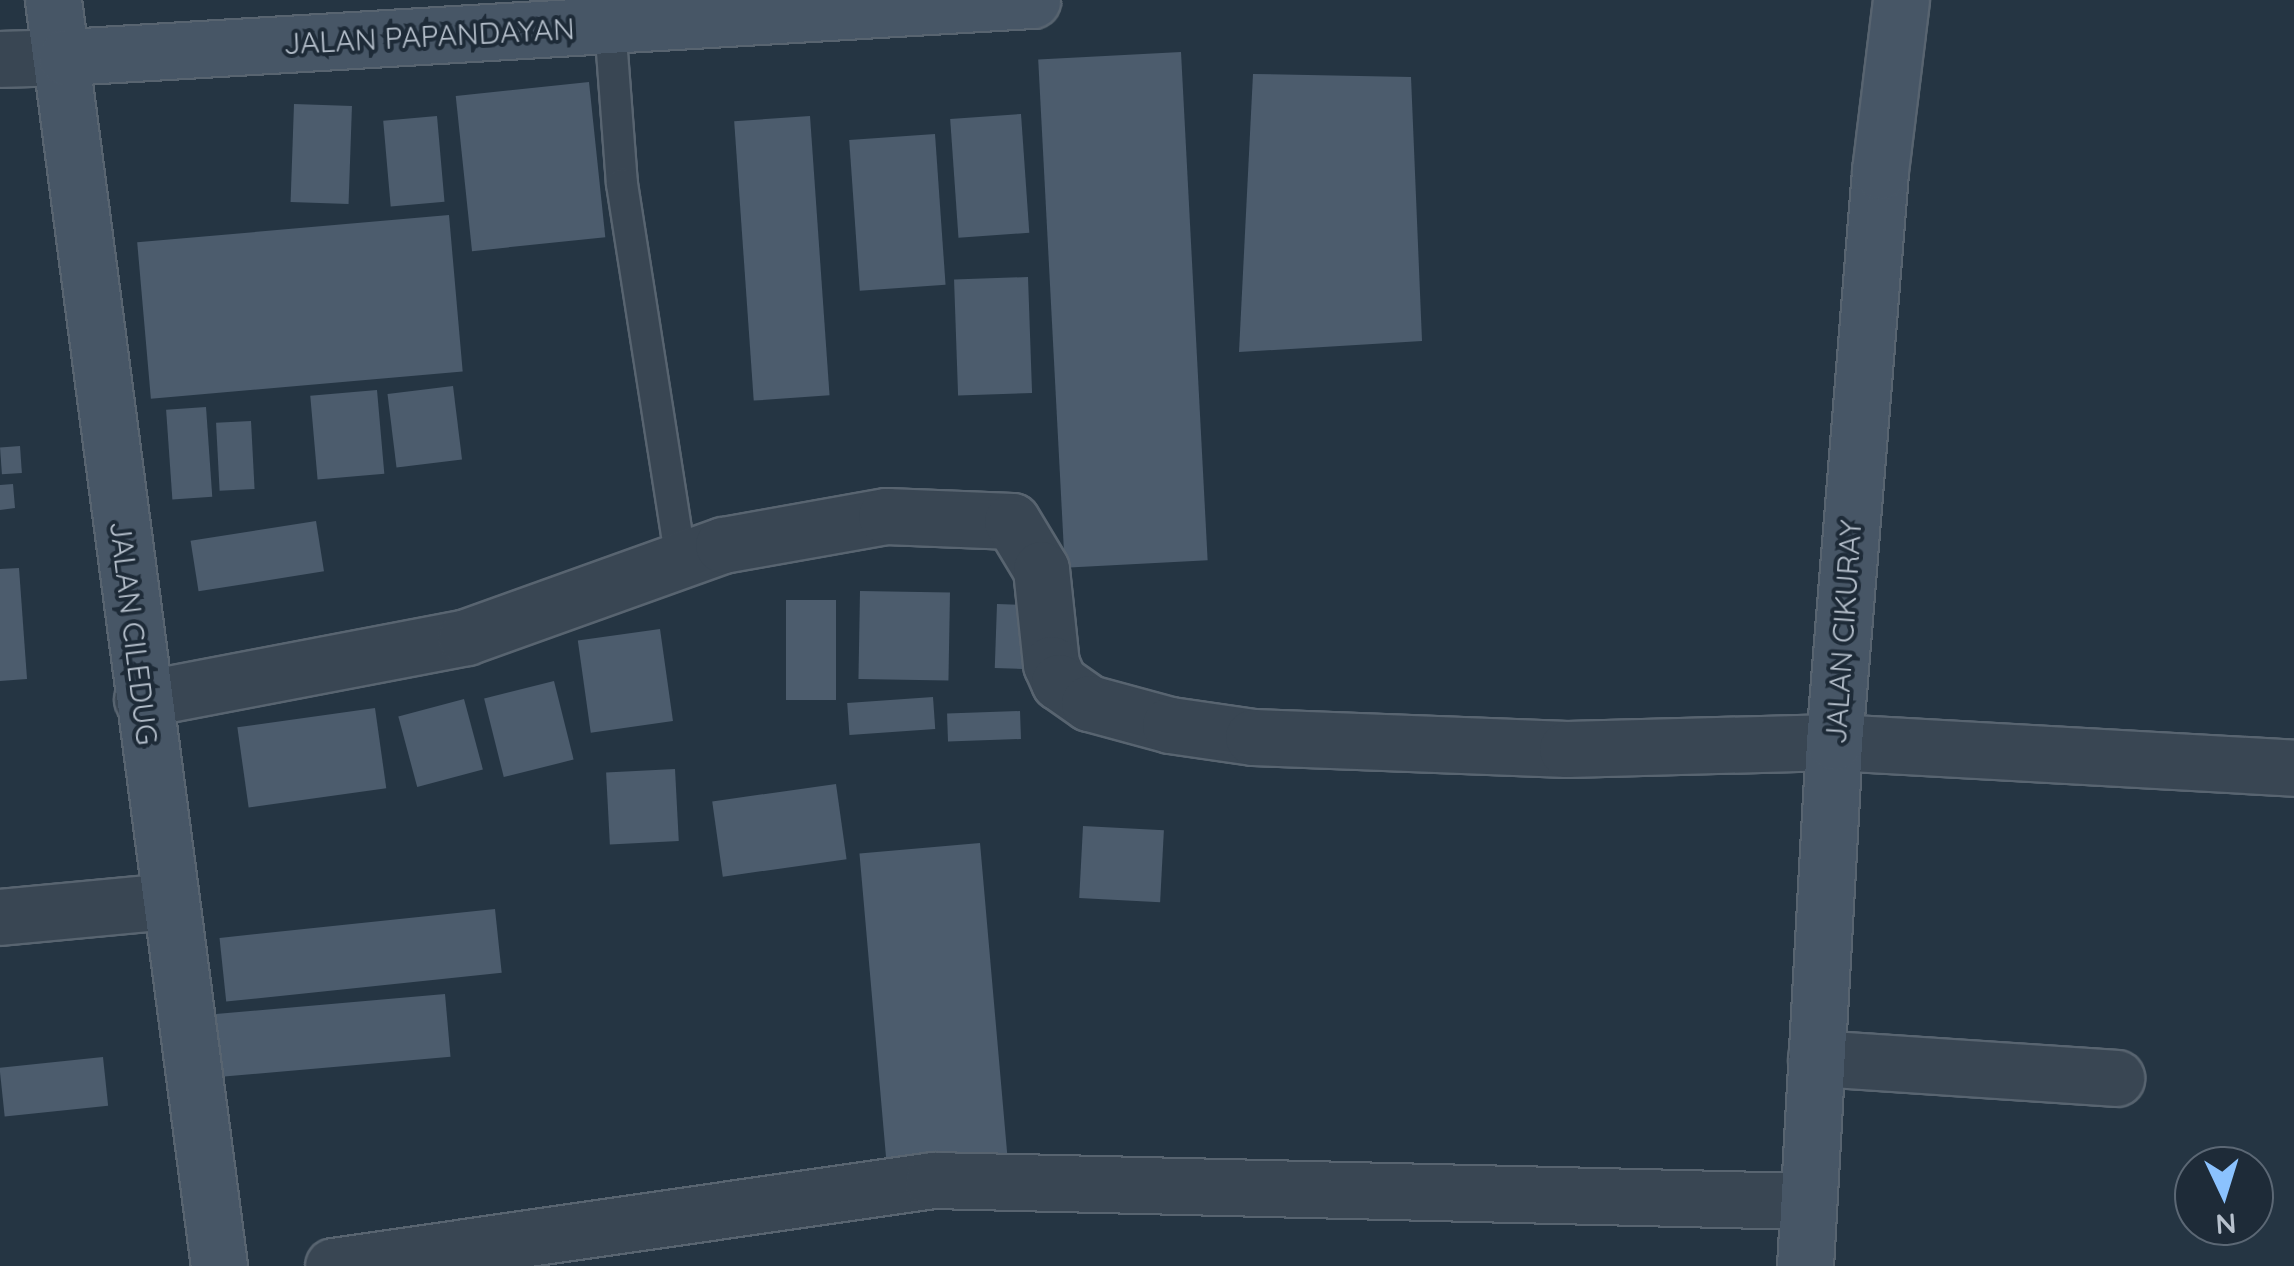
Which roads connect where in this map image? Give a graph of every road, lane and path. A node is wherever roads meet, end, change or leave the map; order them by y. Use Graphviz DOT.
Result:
graph roads {
  1 [pos="53,0"];
  2 [pos="1032,0"];
  3 [pos="1900,0"];
  4 [pos="610,25"];
  5 [pos="66,57"];
  6 [pos="0,60"];
  7 [pos="682,559"];
  8 [pos="142,699"];
  9 [pos="1834,742"];
  10 [pos="2294,768"];
  11 [pos="169,901"];
  12 [pos="0,917"];
  13 [pos="1816,1058"];
  14 [pos="2116,1078"];
  15 [pos="1805,1201"];
  16 [pos="219,1266"];
  17 [pos="333,1266"];
  18 [pos="1805,1266"];
  1 -- 5 [label="street, JALAN CILEDUG"];
  2 -- 4 [label="street, JALAN PAPANDAYAN"];
  3 -- 9 [label="street, JALAN CIKURAY"];
  4 -- 5 [label="street, JALAN PAPANDAYAN"];
  4 -- 7 [label="lane"];
  5 -- 6 [label="street"];
  5 -- 8 [label="street, JALAN CILEDUG"];
  7 -- 8 [label="street"];
  7 -- 9 [label="street"];
  8 -- 11 [label="street, JALAN CILEDUG"];
  9 -- 10 [label="street"];
  9 -- 13 [label="street, JALAN CIKURAY"];
  11 -- 12 [label="street"];
  11 -- 16 [label="street, JALAN CILEDUG"];
  13 -- 14 [label="street"];
  13 -- 15 [label="street, JALAN CIKURAY"];
  15 -- 17 [label="street"];
  15 -- 18 [label="street, JALAN CIKURAY"];
}
